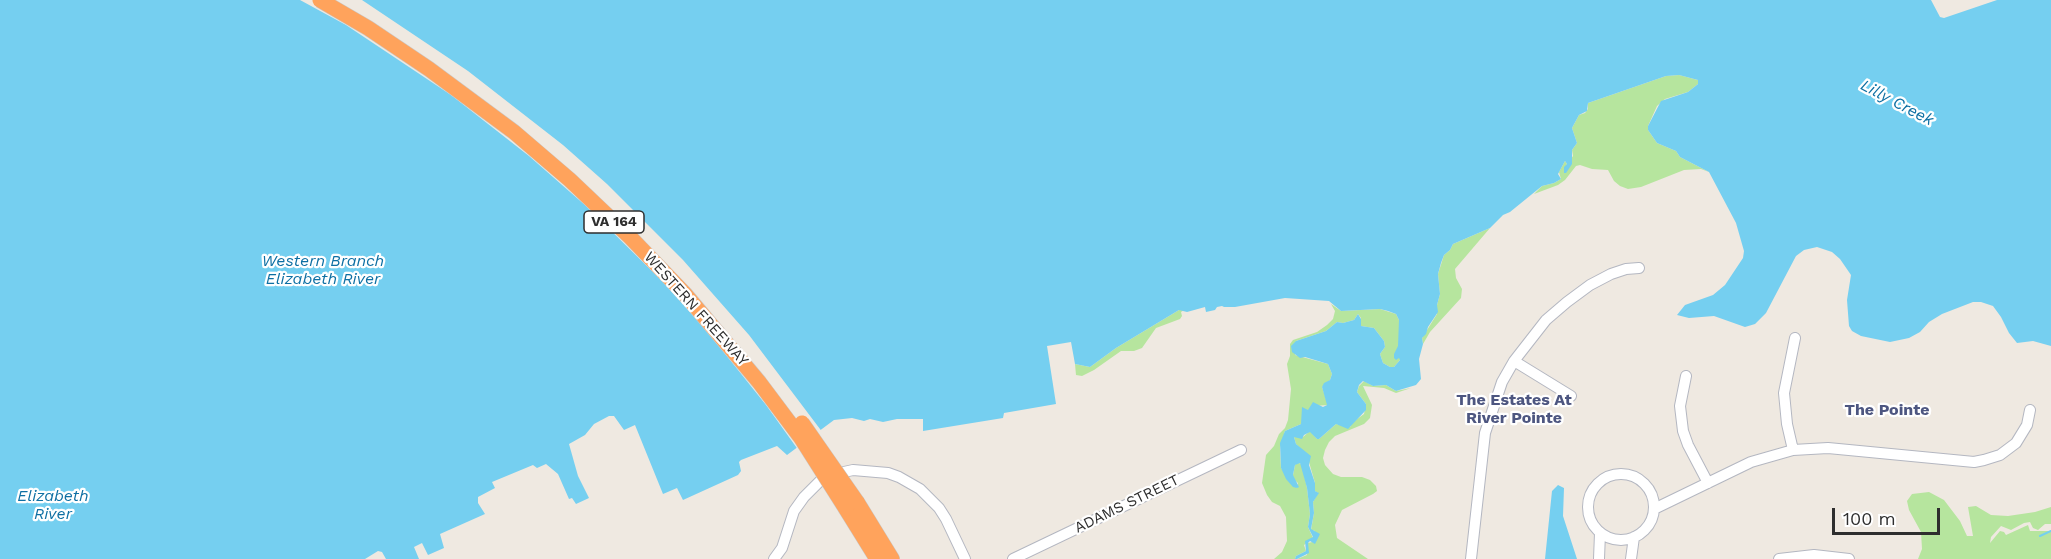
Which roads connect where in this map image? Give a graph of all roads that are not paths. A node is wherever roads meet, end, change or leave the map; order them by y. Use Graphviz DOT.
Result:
graph roads {
  1 [pos="320,0"];
  2 [pos="340,0"];
  3 [pos="1639,268"];
  4 [pos="1795,338"];
  5 [pos="1514,361"];
  6 [pos="1686,376"];
  7 [pos="1571,396"];
  8 [pos="2030,410"];
  9 [pos="1241,450"];
  10 [pos="1793,450"];
  11 [pos="1708,483"];
  12 [pos="852,505"];
  13 [pos="1654,509"];
  14 [pos="1600,533"];
  15 [pos="1634,537"];
  16 [pos="774,559"];
  17 [pos="877,559"];
  18 [pos="892,559"];
  19 [pos="965,559"];
  20 [pos="1013,559"];
  21 [pos="1472,559"];
  22 [pos="1599,559"];
  23 [pos="1631,559"];
  24 [pos="1779,559"];
  25 [pos="1849,559"];
  1 -- 12 [label="highway, WESTERN FREEWAY / VA 164, bridge"];
  2 -- 12 [label="highway, WESTERN FREEWAY / VA 164, bridge"];
  3 -- 5 [label="street"];
  4 -- 10 [label="street"];
  5 -- 7 [label="street"];
  5 -- 21 [label="street"];
  6 -- 11 [label="street"];
  8 -- 10 [label="street"];
  9 -- 20 [label="street, ADAMS STREET"];
  10 -- 11 [label="street"];
  11 -- 13 [label="street"];
  12 -- 17 [label="highway, WESTERN FREEWAY / VA 164"];
  12 -- 18 [label="highway, WESTERN FREEWAY / VA 164"];
  13 -- 14 [label="street"];
  13 -- 15 [label="street"];
  14 -- 15 [label="street"];
  14 -- 22 [label="street"];
  15 -- 23 [label="street"];
  16 -- 19 [label="street"];
  24 -- 25 [label="street"];
}
